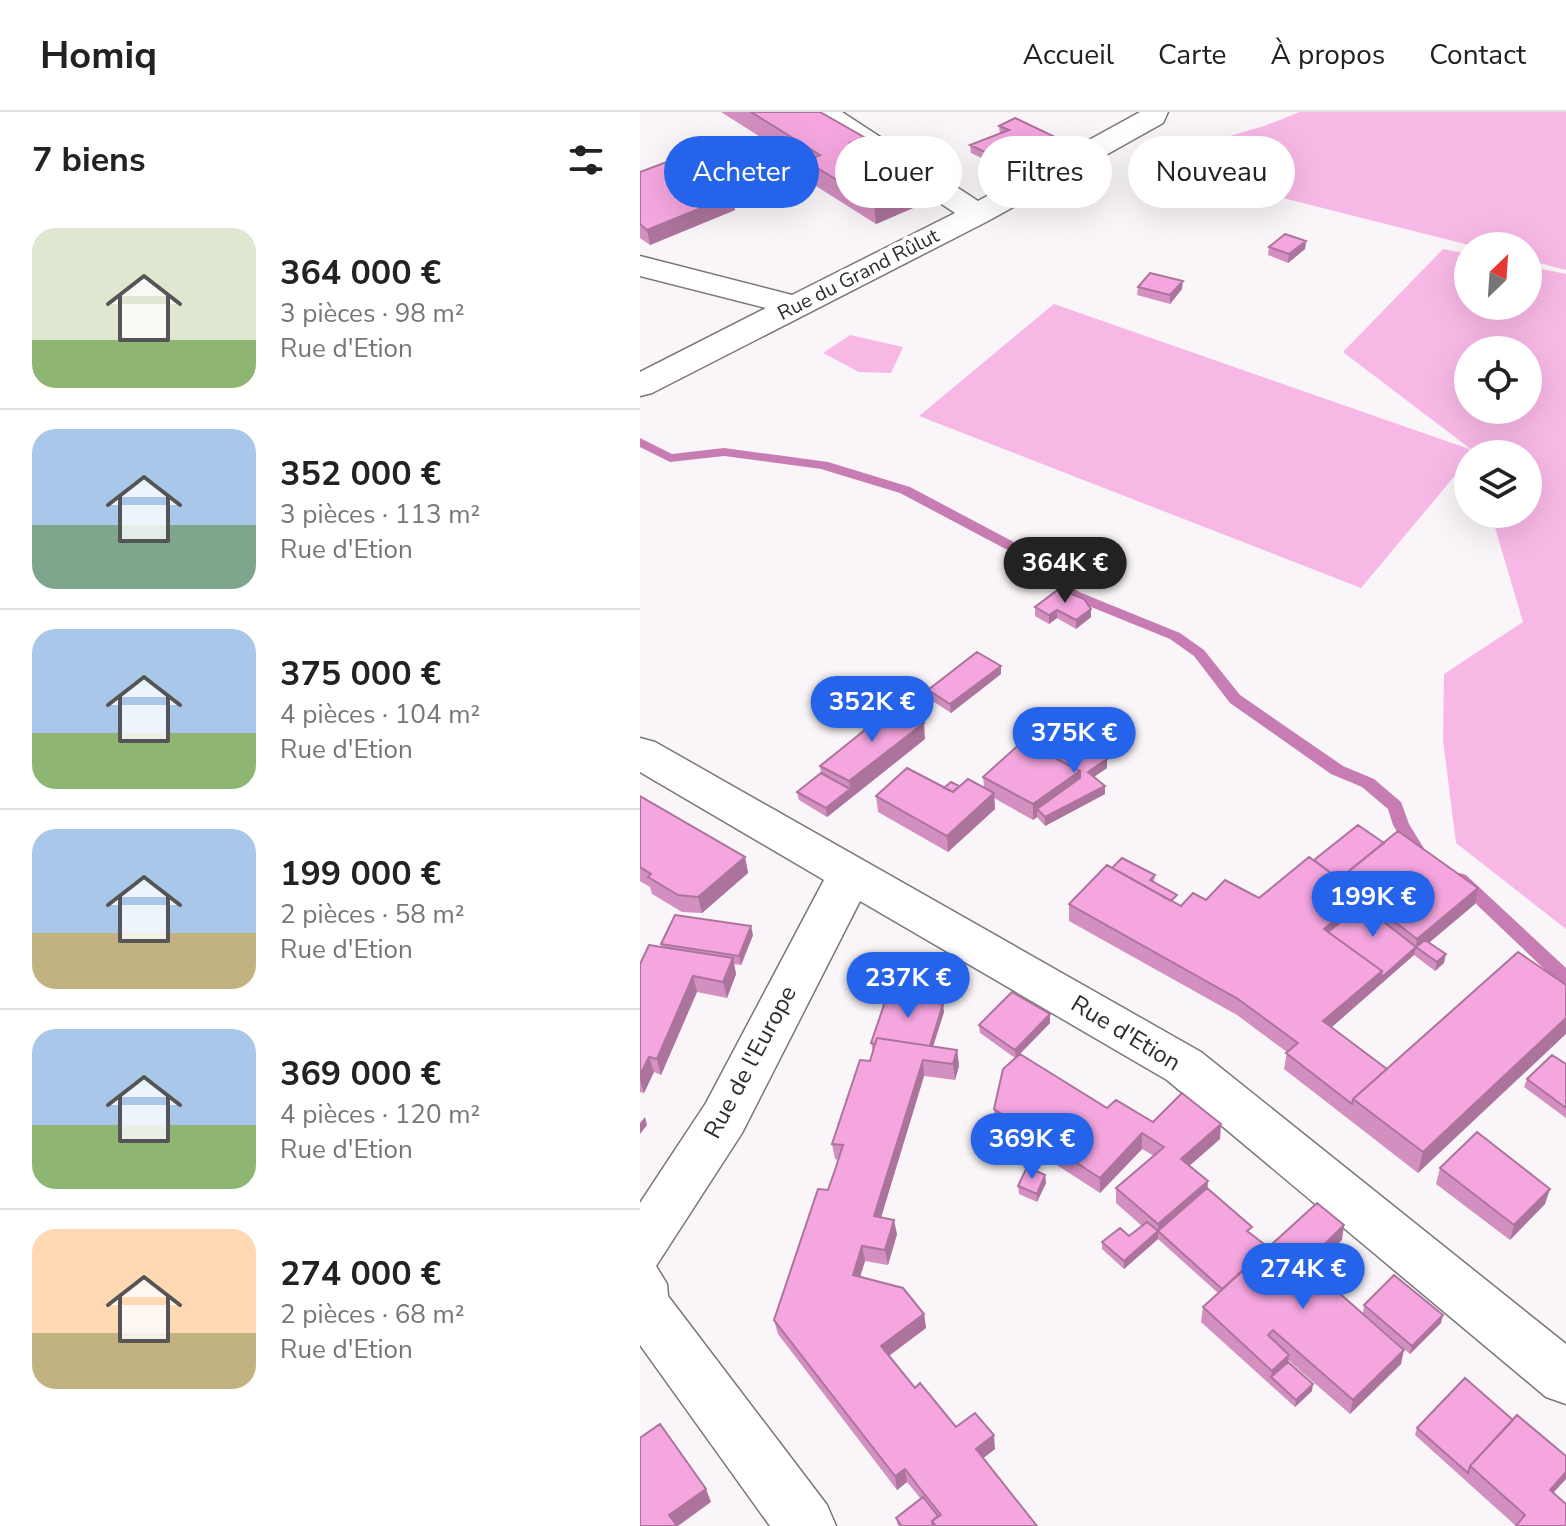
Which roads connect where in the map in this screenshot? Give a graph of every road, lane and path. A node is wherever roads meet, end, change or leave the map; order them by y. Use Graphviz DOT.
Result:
graph roads {
  1 [pos="823,112"];
  2 [pos="1154,112"];
  3 [pos="977,214"];
  4 [pos="640,266"];
  5 [pos="797,306"];
  6 [pos="640,386"];
  7 [pos="640,753"];
  8 [pos="856,875"];
  9 [pos="640,1248"];
  10 [pos="640,1284"];
  11 [pos="1566,1378"];
  12 [pos="806,1526"];
  1 -- 3 [label="street"];
  2 -- 3 [label="street, Rue du Grand Rûlut"];
  3 -- 5 [label="street, Rue du Grand Rûlut"];
  4 -- 5 [label="street"];
  5 -- 6 [label="street, Rue du Grand Rûlut"];
  7 -- 8 [label="street, Rue d'Etion"];
  8 -- 9 [label="street, Rue de l'Europe"];
  8 -- 11 [label="street, Rue d'Etion"];
  10 -- 12 [label="street"];
}
